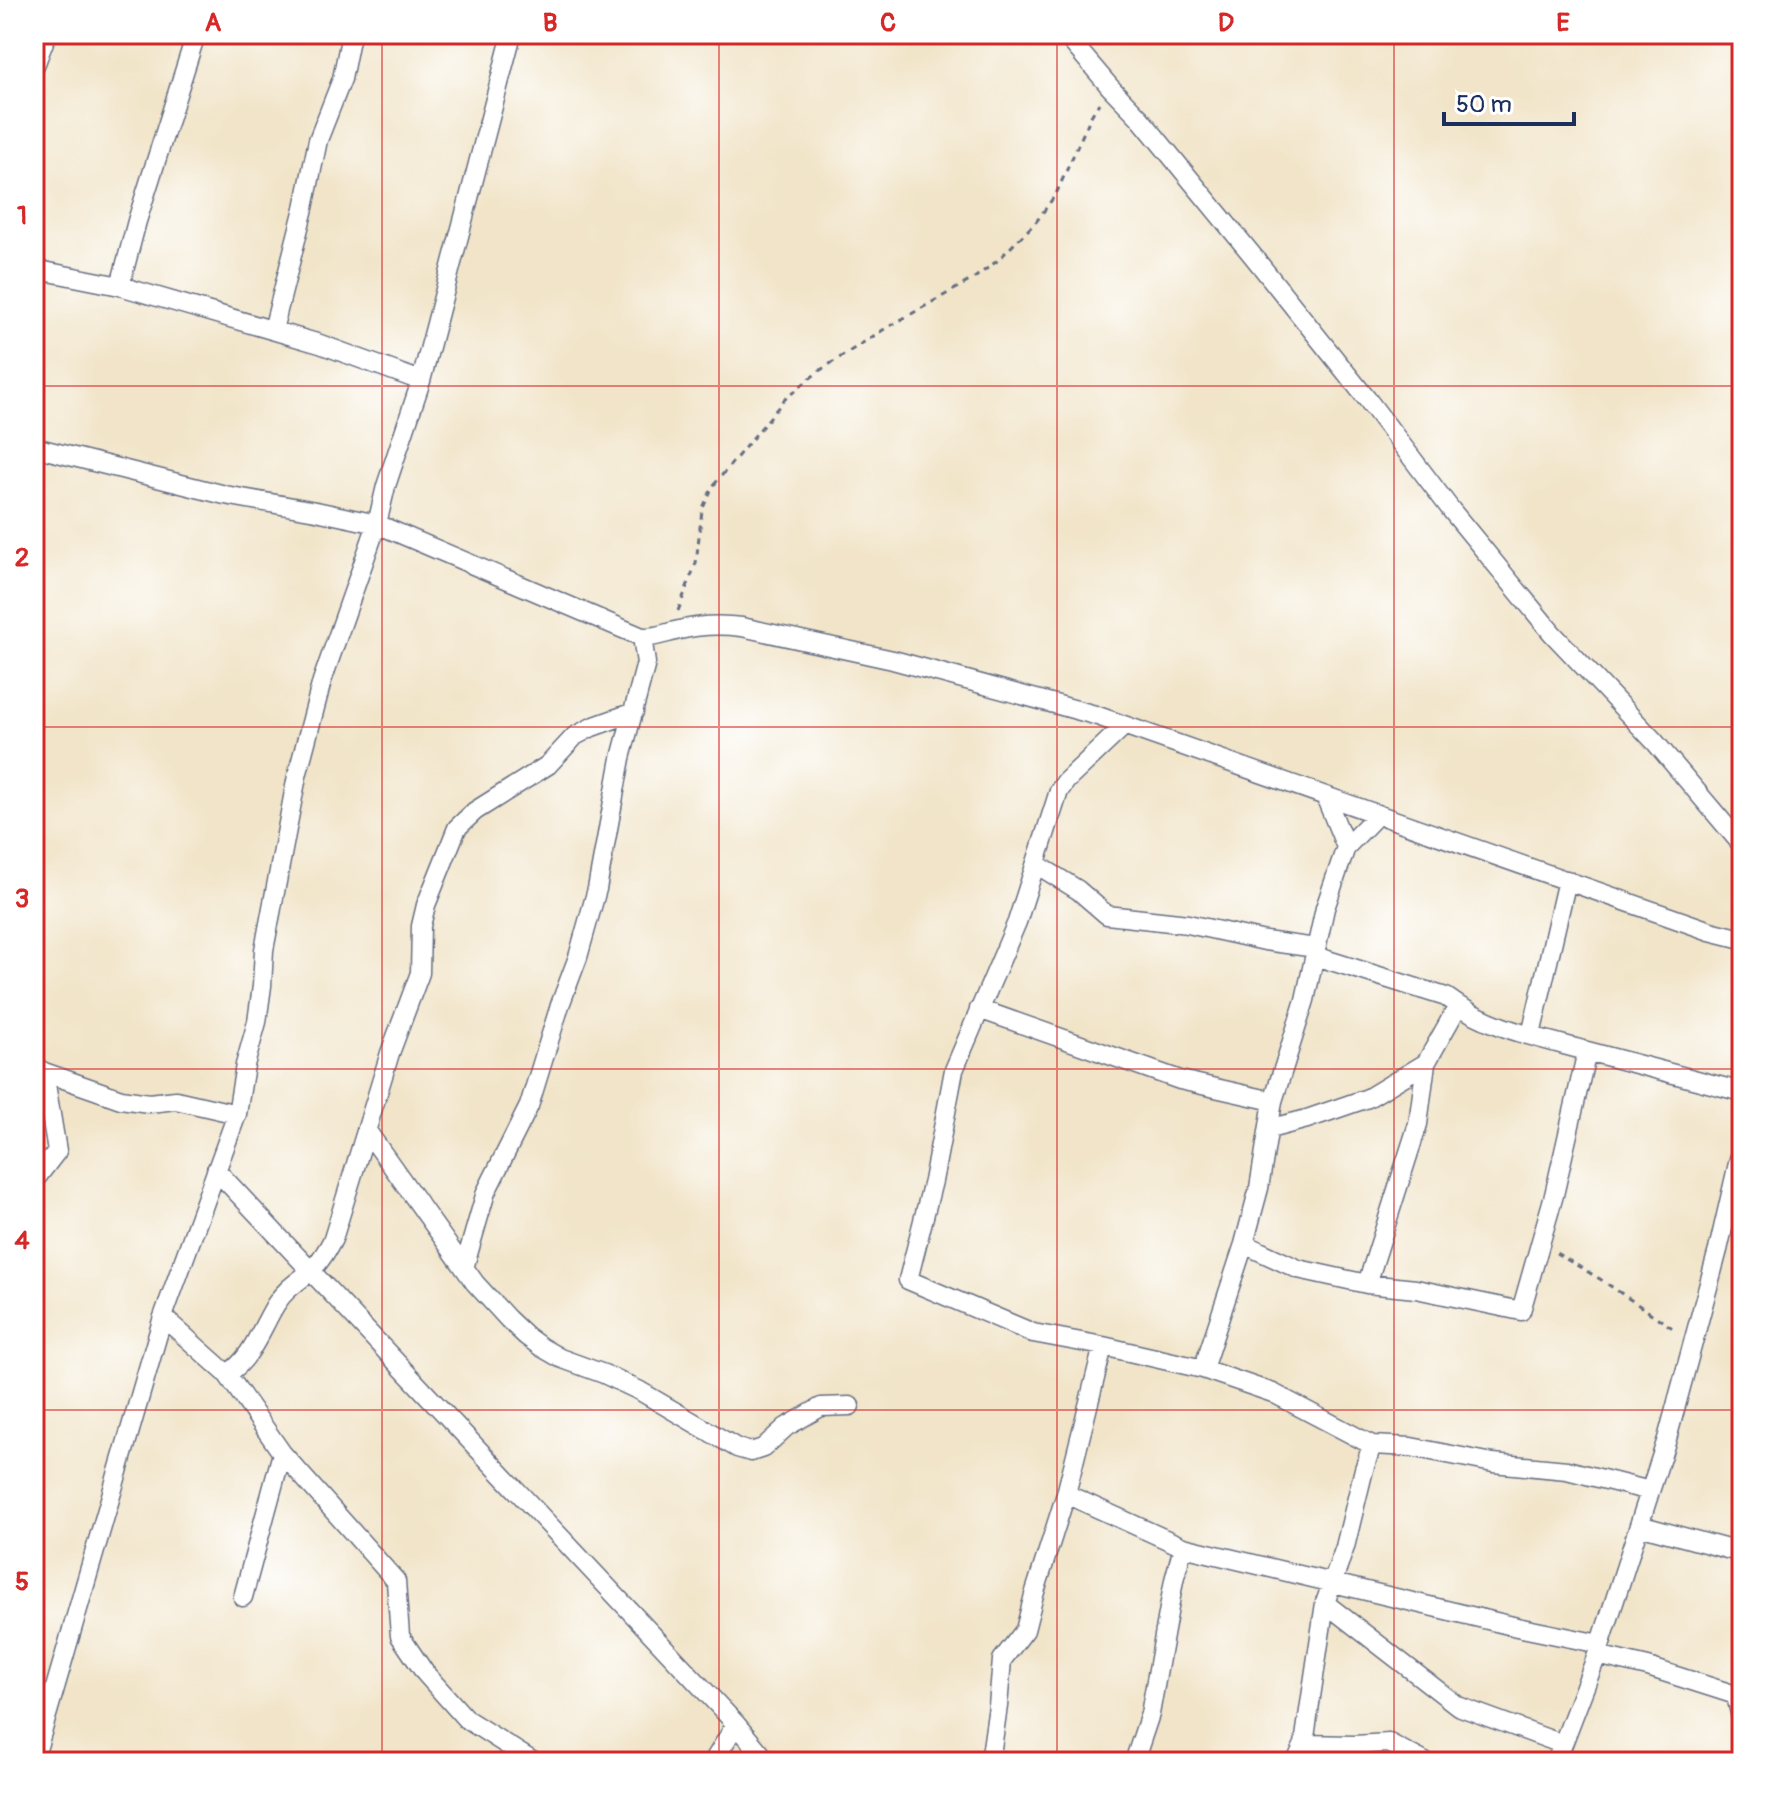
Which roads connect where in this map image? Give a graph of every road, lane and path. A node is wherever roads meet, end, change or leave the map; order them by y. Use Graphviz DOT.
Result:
graph roads {
  1 [pos="47,34"];
  2 [pos="196,34"];
  3 [pos="351,34"];
  4 [pos="512,34"];
  5 [pos="1065,34"];
  6 [pos="34,68"];
  7 [pos="1110,87"];
  8 [pos="34,269"];
  9 [pos="120,286"];
  10 [pos="273,330"];
  11 [pos="421,381"];
  12 [pos="34,447"];
  13 [pos="377,524"];
  14 [pos="672,631"];
  15 [pos="642,637"];
  16 [pos="634,712"];
  17 [pos="1123,727"];
  18 [pos="1325,796"];
  19 [pos="1378,814"];
  20 [pos="1742,845"];
  21 [pos="1346,847"];
  22 [pos="1036,864"];
  23 [pos="1567,880"];
  24 [pos="1742,939"];
  25 [pos="1316,952"];
  26 [pos="1458,1006"];
  27 [pos="979,1009"];
  28 [pos="1531,1035"];
  29 [pos="1587,1051"];
  30 [pos="1426,1063"];
  31 [pos="39,1069"];
  32 [pos="1742,1092"];
  33 [pos="1273,1101"];
  34 [pos="237,1114"];
  35 [pos="1269,1129"];
  36 [pos="367,1131"];
  37 [pos="1742,1146"];
  38 [pos="216,1170"];
  39 [pos="34,1181"];
  40 [pos="1540,1243"];
  41 [pos="1244,1244"];
  42 [pos="464,1268"];
  43 [pos="311,1270"];
  44 [pos="1367,1284"];
  45 [pos="163,1317"];
  46 [pos="1693,1342"];
  47 [pos="1103,1346"];
  48 [pos="1203,1369"];
  49 [pos="227,1374"];
  50 [pos="850,1406"];
  51 [pos="1372,1445"];
  52 [pos="282,1453"];
  53 [pos="1650,1491"];
  54 [pos="1066,1494"];
  55 [pos="1639,1525"];
  56 [pos="1183,1547"];
  57 [pos="1742,1553"];
  58 [pos="1332,1584"];
  59 [pos="243,1597"];
  60 [pos="1325,1603"];
  61 [pos="1598,1650"];
  62 [pos="1739,1696"];
  63 [pos="1742,1722"];
  64 [pos="736,1724"];
  65 [pos="1304,1744"];
  66 [pos="1559,1753"];
  67 [pos="34,1760"];
  68 [pos="534,1762"];
  69 [pos="713,1762"];
  70 [pos="768,1762"];
  71 [pos="990,1762"];
  72 [pos="1134,1762"];
  73 [pos="1296,1762"];
  74 [pos="1425,1762"];
  1 -- 6 [label="street"];
  2 -- 9 [label="street"];
  3 -- 10 [label="street"];
  4 -- 11 [label="street"];
  5 -- 7 [label="street"];
  7 -- 14 [label="path"];
  7 -- 20 [label="street"];
  8 -- 9 [label="street"];
  9 -- 10 [label="street"];
  10 -- 11 [label="street"];
  11 -- 13 [label="street"];
  12 -- 13 [label="street"];
  13 -- 15 [label="street"];
  13 -- 34 [label="street"];
  14 -- 15 [label="street"];
  14 -- 17 [label="street"];
  15 -- 16 [label="street"];
  16 -- 36 [label="street"];
  16 -- 42 [label="street"];
  17 -- 18 [label="street"];
  17 -- 22 [label="street"];
  18 -- 19 [label="street"];
  18 -- 21 [label="street"];
  19 -- 21 [label="street"];
  19 -- 23 [label="street"];
  21 -- 25 [label="street"];
  22 -- 25 [label="street"];
  22 -- 27 [label="street"];
  23 -- 24 [label="street"];
  23 -- 28 [label="street"];
  25 -- 26 [label="street"];
  25 -- 33 [label="street"];
  26 -- 28 [label="street"];
  26 -- 30 [label="street"];
  27 -- 33 [label="street"];
  27 -- 47 [label="street"];
  28 -- 29 [label="street"];
  29 -- 32 [label="street"];
  29 -- 40 [label="street"];
  30 -- 35 [label="street"];
  30 -- 44 [label="street"];
  31 -- 34 [label="street"];
  31 -- 39 [label="street"];
  33 -- 35 [label="street"];
  34 -- 38 [label="street"];
  35 -- 41 [label="street"];
  36 -- 42 [label="street"];
  36 -- 43 [label="street"];
  37 -- 46 [label="street"];
  38 -- 43 [label="street"];
  38 -- 45 [label="street"];
  40 -- 44 [label="street"];
  40 -- 46 [label="path"];
  41 -- 44 [label="street"];
  41 -- 48 [label="street"];
  42 -- 50 [label="street"];
  43 -- 49 [label="street"];
  43 -- 64 [label="street"];
  45 -- 49 [label="street"];
  45 -- 67 [label="street"];
  46 -- 53 [label="street"];
  47 -- 48 [label="street"];
  47 -- 54 [label="street"];
  48 -- 51 [label="street"];
  49 -- 52 [label="street"];
  51 -- 53 [label="street"];
  51 -- 58 [label="street"];
  52 -- 59 [label="street"];
  52 -- 68 [label="street"];
  53 -- 55 [label="street"];
  54 -- 56 [label="street"];
  54 -- 71 [label="street"];
  55 -- 57 [label="street"];
  55 -- 61 [label="street"];
  56 -- 58 [label="street"];
  56 -- 72 [label="street"];
  58 -- 60 [label="street"];
  58 -- 61 [label="street"];
  60 -- 65 [label="street"];
  60 -- 66 [label="street"];
  61 -- 62 [label="street"];
  61 -- 66 [label="street"];
  62 -- 63 [label="street"];
  64 -- 69 [label="street"];
  64 -- 70 [label="street"];
  65 -- 73 [label="street"];
  65 -- 74 [label="street"];
}
